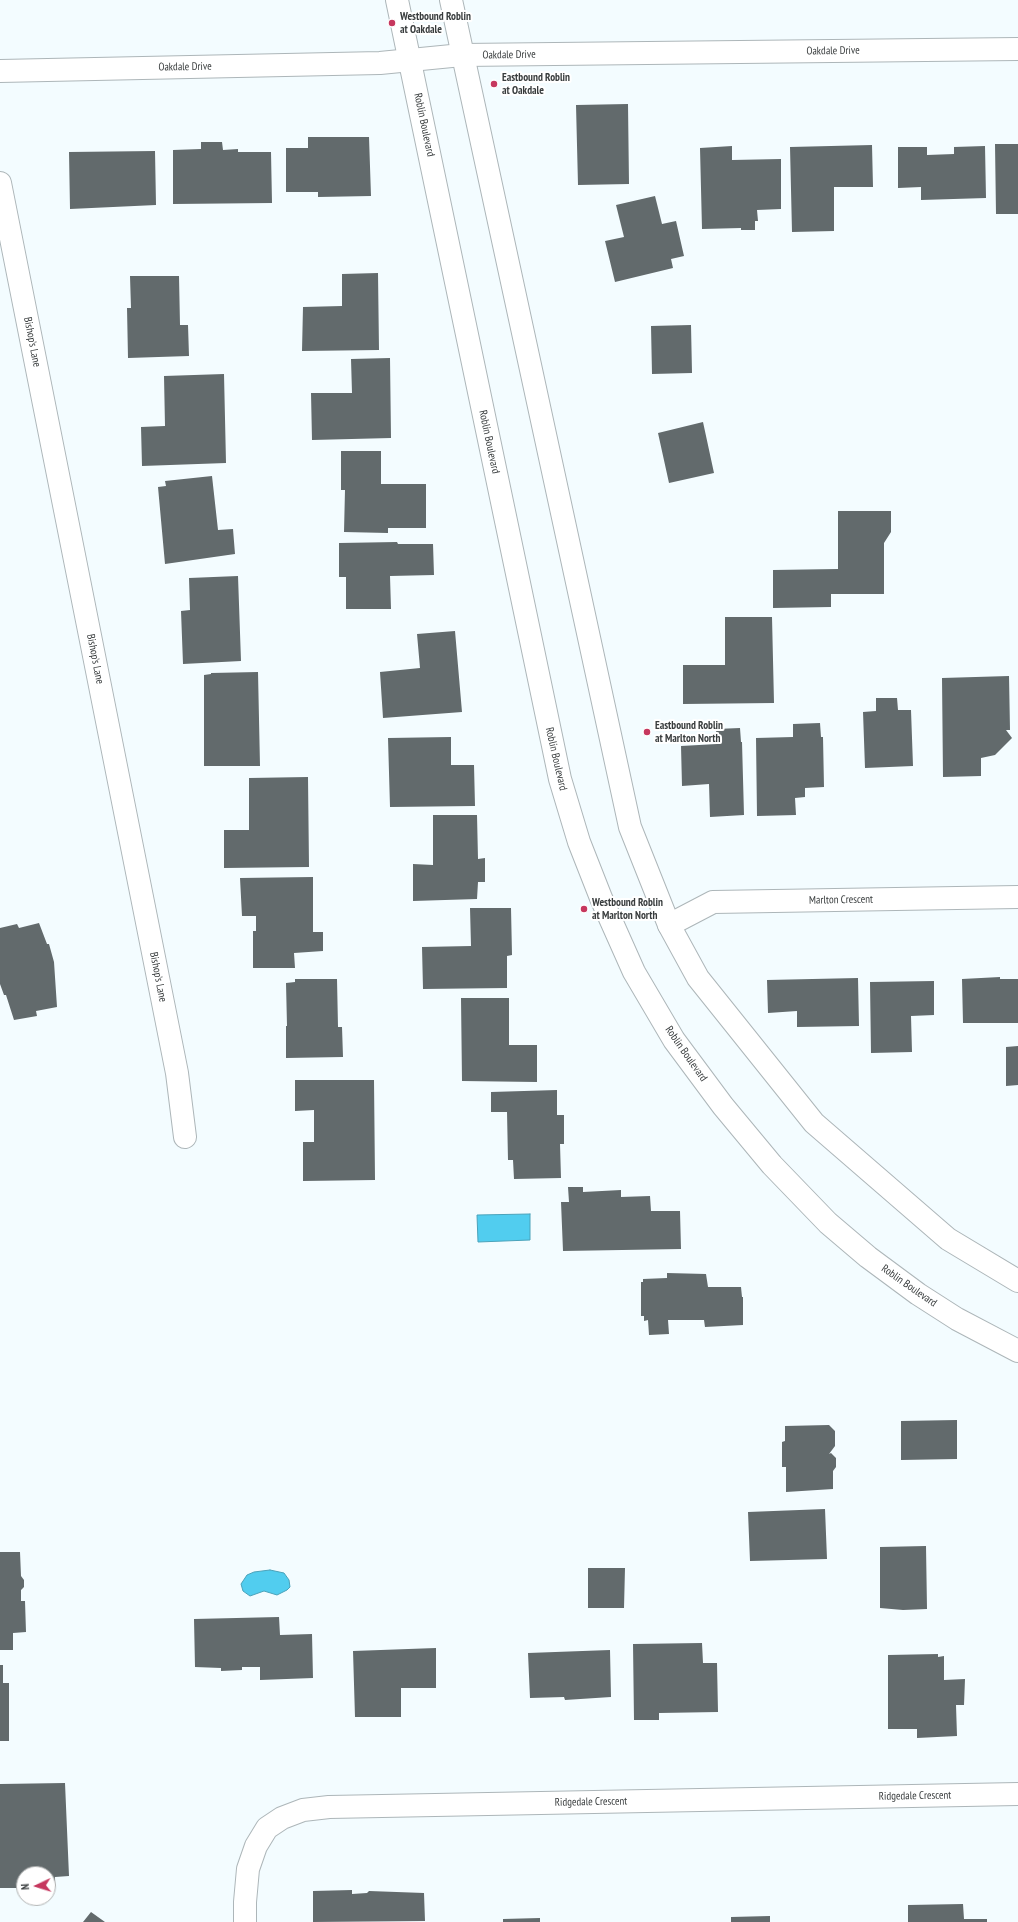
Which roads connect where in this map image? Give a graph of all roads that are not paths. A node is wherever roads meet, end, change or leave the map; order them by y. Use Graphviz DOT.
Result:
graph roads {
  1 [pos="397,0"];
  2 [pos="451,0"];
  3 [pos="1018,49"];
  4 [pos="462,55"];
  5 [pos="411,61"];
  6 [pos="0,70"];
  7 [pos="0,183"];
  8 [pos="1018,897"];
  9 [pos="670,925"];
  10 [pos="185,1137"];
  11 [pos="1018,1281"];
  12 [pos="1018,1351"];
  13 [pos="1018,1794"];
  14 [pos="245,1922"];
  1 -- 5 [label="street, Roblin Boulevard"];
  2 -- 4 [label="street"];
  3 -- 4 [label="street, Oakdale Drive"];
  4 -- 5 [label="street, Oakdale Drive"];
  4 -- 9 [label="street"];
  5 -- 6 [label="street, Oakdale Drive"];
  5 -- 12 [label="street, Roblin Boulevard"];
  7 -- 10 [label="street, Bishop's Lane"];
  8 -- 9 [label="street, Marlton Crescent"];
  9 -- 11 [label="street"];
  13 -- 14 [label="street, Ridgedale Crescent"];
}
